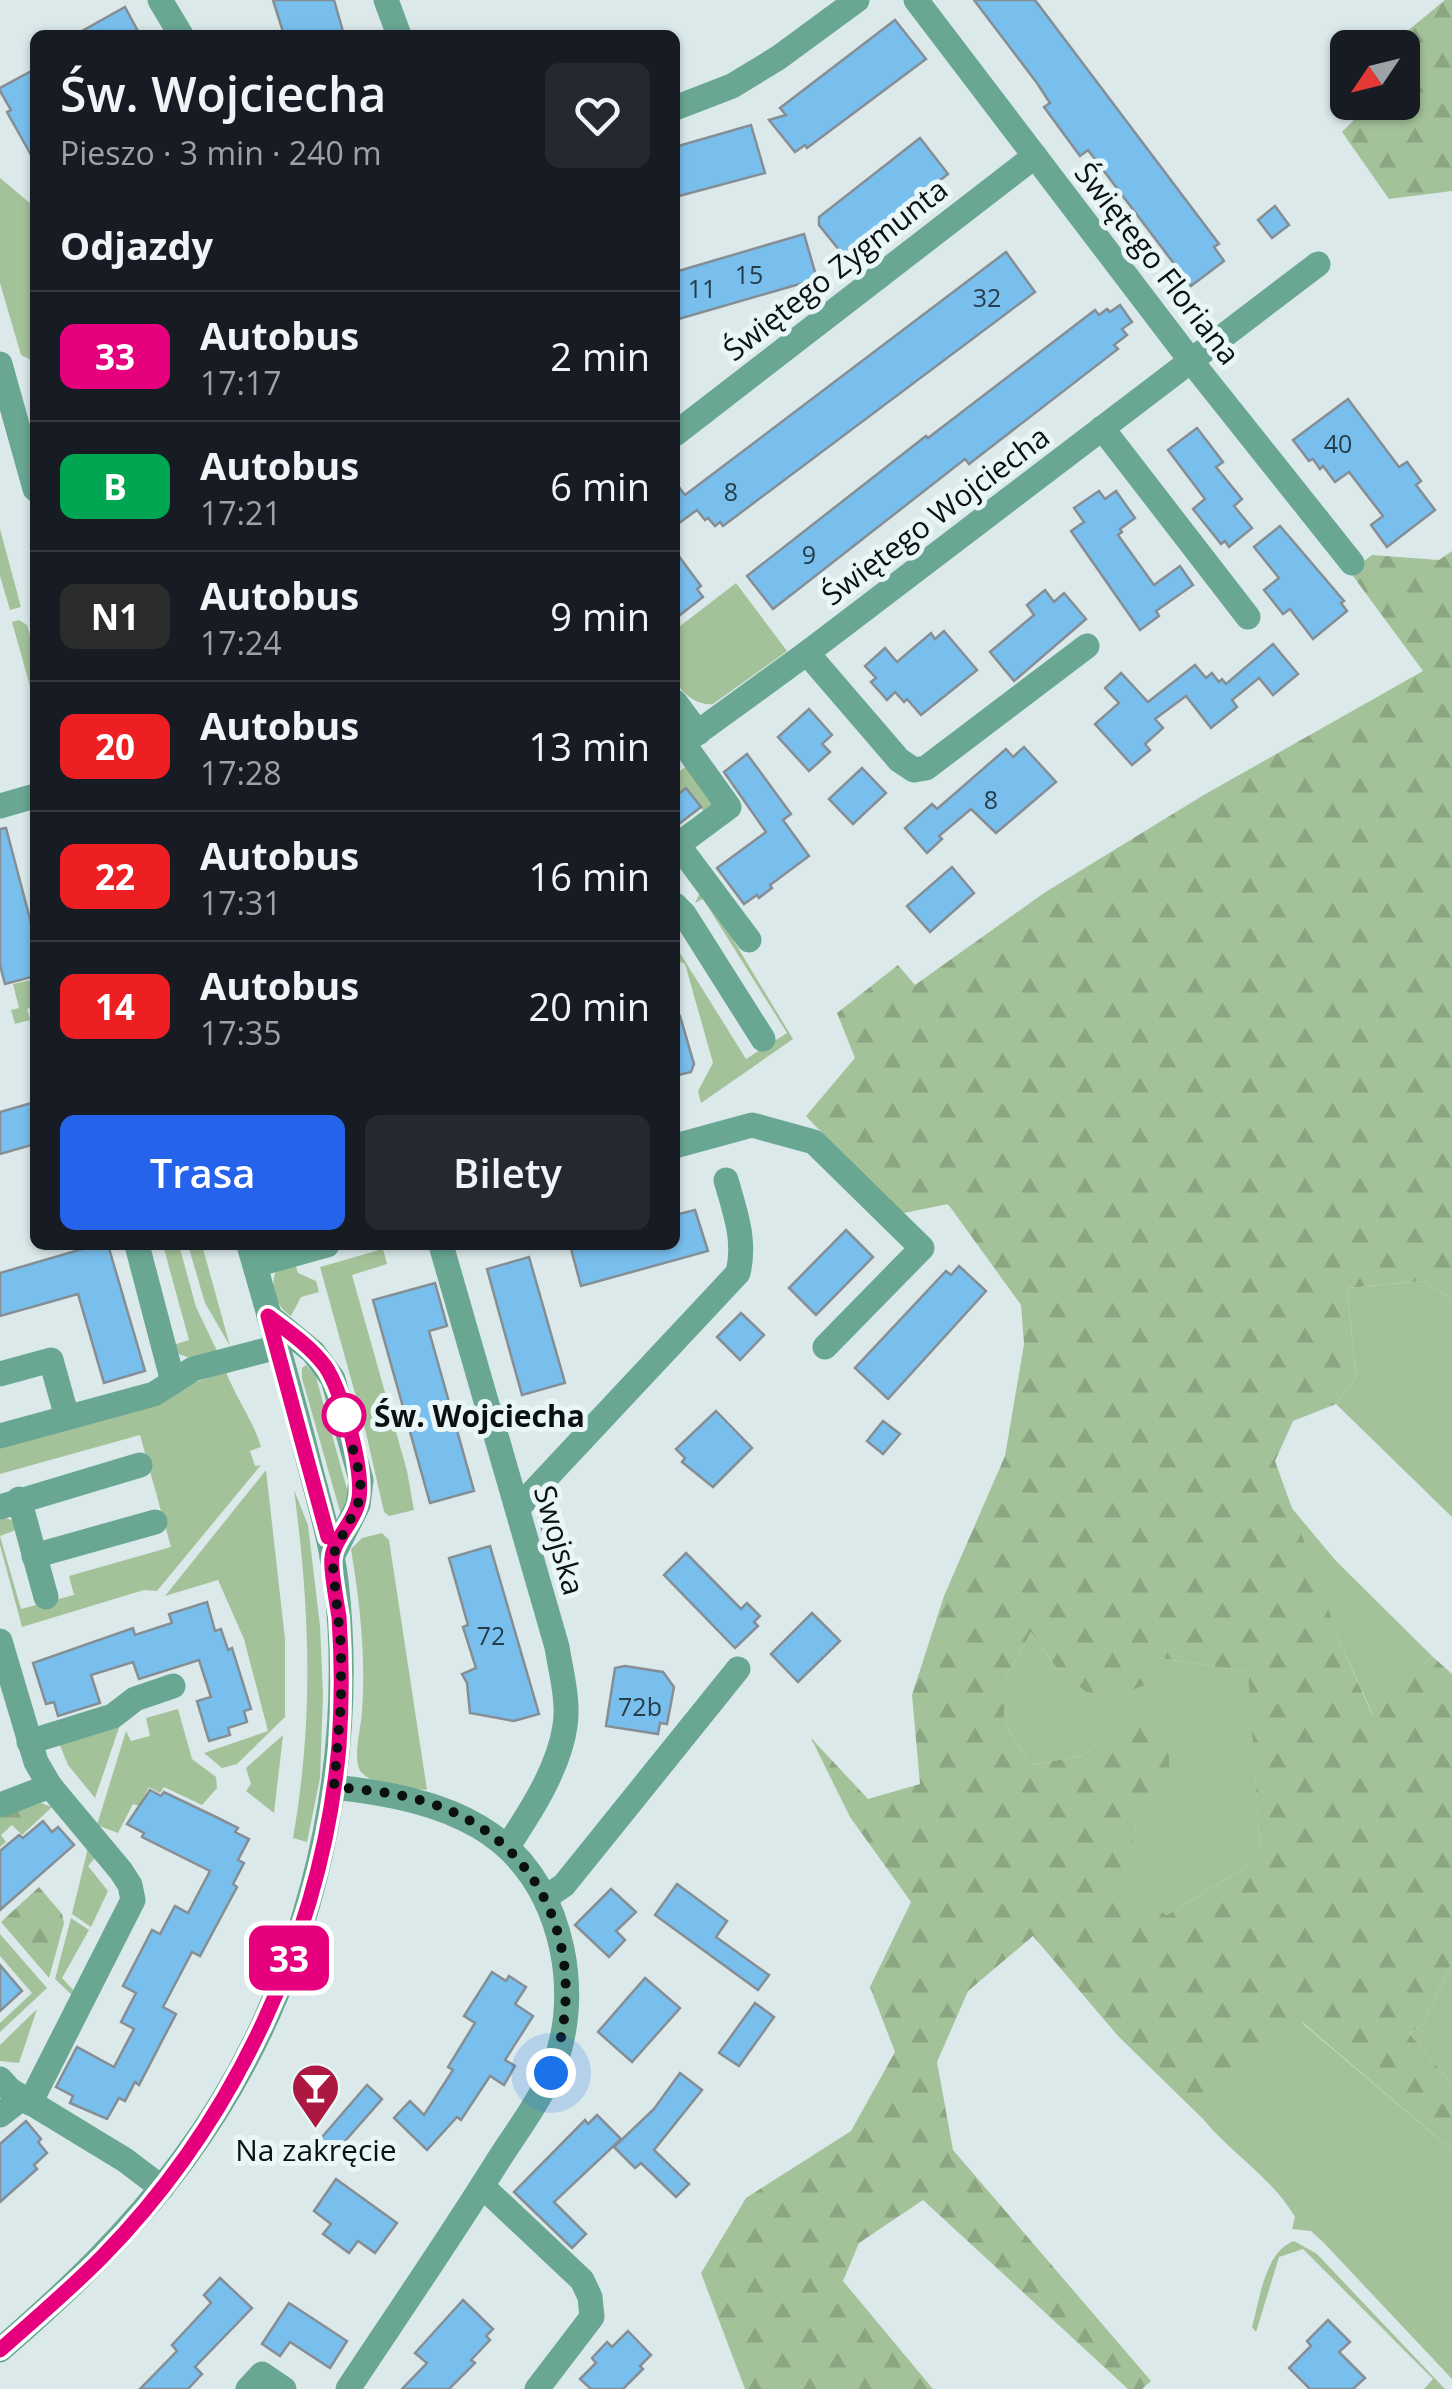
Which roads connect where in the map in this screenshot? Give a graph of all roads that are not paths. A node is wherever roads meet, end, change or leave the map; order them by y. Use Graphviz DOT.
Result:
graph roads {
  1 [pos="160,0"];
  2 [pos="386,0"];
  3 [pos="857,0"];
  4 [pos="916,0"];
  5 [pos="178,30"];
  6 [pos="397,30"];
  7 [pos="680,106"];
  8 [pos="1035,156"];
  9 [pos="1318,264"];
  10 [pos="1192,361"];
  11 [pos="0,364"];
  12 [pos="1102,428"];
  13 [pos="680,430"];
  14 [pos="30,470"];
  15 [pos="1352,564"];
  16 [pos="1248,617"];
  17 [pos="1087,646"];
  18 [pos="807,653"];
  19 [pos="685,742"];
  20 [pos="30,797"];
  21 [pos="0,806"];
  22 [pos="680,844"];
  23 [pos="680,850"];
  24 [pos="680,910"];
  25 [pos="749,940"];
  26 [pos="763,1039"];
  27 [pos="680,1145"];
  28 [pos="726,1180"];
  29 [pos="137,1250"];
  30 [pos="290,1250"];
  31 [pos="441,1250"];
  32 [pos="252,1255"];
  33 [pos="268,1316"];
  34 [pos="278,1347"];
  35 [pos="825,1348"];
  36 [pos="0,1374"];
  37 [pos="173,1382"];
  38 [pos="67,1417"];
  39 [pos="0,1436"];
  40 [pos="140,1465"];
  41 [pos="10,1503"];
  42 [pos="518,1508"];
  43 [pos="155,1522"];
  44 [pos="34,1556"];
  45 [pos="332,1557"];
  46 [pos="46,1597"];
  47 [pos="0,1641"];
  48 [pos="738,1669"];
  49 [pos="173,1686"];
  50 [pos="30,1742"];
  51 [pos="50,1786"];
  52 [pos="334,1787"];
  53 [pos="0,1805"];
  54 [pos="508,1846"];
  55 [pos="545,1898"];
  56 [pos="0,2078"];
  57 [pos="26,2100"];
  58 [pos="0,2116"];
  59 [pos="482,2186"];
  60 [pos="162,2188"];
  61 [pos="0,2350"];
  62 [pos="248,2389"];
  63 [pos="284,2389"];
  64 [pos="348,2389"];
  65 [pos="537,2389"];
  1 -- 5 [label="street"];
  2 -- 6 [label="street"];
  3 -- 7 [label="street"];
  4 -- 8 [label="street, Świętego Floriana"];
  8 -- 10 [label="street, Świętego Floriana"];
  8 -- 13 [label="street, Świętego Zygmunta"];
  9 -- 10 [label="street, Świętego Wojciecha"];
  10 -- 12 [label="street, Świętego Wojciecha"];
  10 -- 15 [label="street, Świętego Floriana"];
  11 -- 14 [label="street"];
  12 -- 16 [label="street"];
  12 -- 18 [label="street, Świętego Wojciecha"];
  17 -- 18 [label="street"];
  18 -- 19 [label="street, Świętego Wojciecha"];
  19 -- 22 [label="street"];
  20 -- 21 [label="street"];
  23 -- 25 [label="street"];
  24 -- 26 [label="street"];
  27 -- 35 [label="street"];
  28 -- 42 [label="street"];
  29 -- 37 [label="street"];
  30 -- 32 [label="street"];
  31 -- 42 [label="street, Swojska"];
  32 -- 33 [label="street"];
  33 -- 34 [label="street"];
  33 -- 45 [label="street"];
  34 -- 37 [label="street"];
  34 -- 45 [label="street"];
  36 -- 38 [label="street"];
  37 -- 38 [label="street"];
  38 -- 39 [label="street"];
  40 -- 41 [label="street"];
  41 -- 44 [label="street"];
  42 -- 54 [label="street, Swojska"];
  43 -- 44 [label="street"];
  44 -- 46 [label="street"];
  45 -- 52 [label="street"];
  47 -- 50 [label="street"];
  48 -- 55 [label="street"];
  49 -- 50 [label="street"];
  50 -- 51 [label="street"];
  51 -- 53 [label="street"];
  51 -- 57 [label="street"];
  52 -- 54 [label="street"];
  52 -- 60 [label="street"];
  54 -- 55 [label="street"];
  55 -- 59 [label="street"];
  56 -- 57 [label="street"];
  57 -- 58 [label="street"];
  57 -- 60 [label="street"];
  59 -- 64 [label="street"];
  59 -- 65 [label="street"];
  60 -- 61 [label="street"];
  62 -- 63 [label="street"];
}
